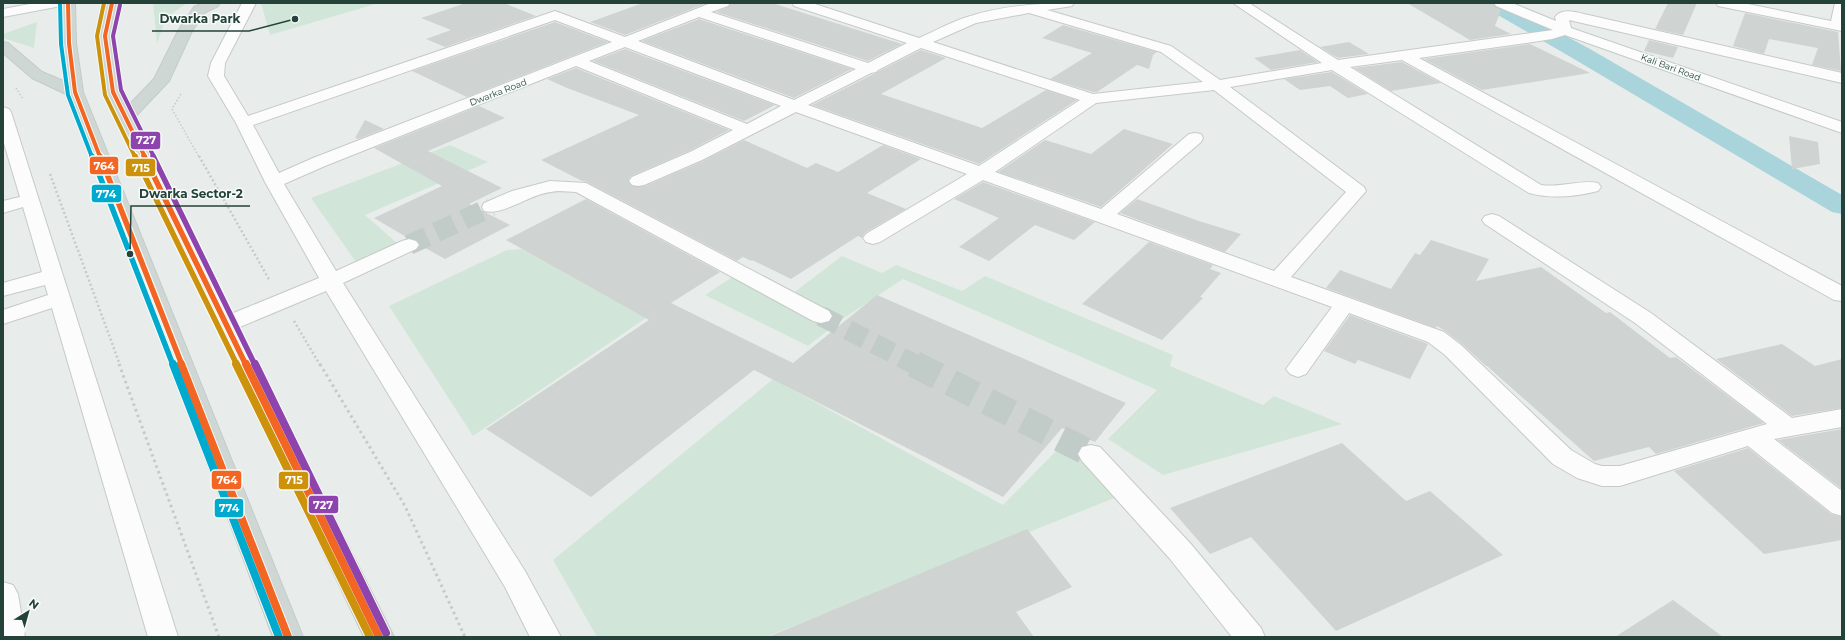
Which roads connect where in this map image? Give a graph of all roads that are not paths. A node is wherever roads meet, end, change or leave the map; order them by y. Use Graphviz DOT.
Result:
graph roads {
  1 [pos="56,3"];
  2 [pos="68,3"];
  3 [pos="112,3"];
  4 [pos="212,3"];
  5 [pos="249,3"];
  6 [pos="723,3"];
  7 [pos="799,3"];
  8 [pos="1067,3"];
  9 [pos="1240,3"];
  10 [pos="1501,3"];
  11 [pos="1723,3"];
  12 [pos="1842,3"];
  13 [pos="1029,9"];
  14 [pos="699,12"];
  15 [pos="3,13"];
  16 [pos="1839,26"];
  17 [pos="1559,32"];
  18 [pos="627,41"];
  19 [pos="919,43"];
  20 [pos="3,46"];
  21 [pos="1402,55"];
  22 [pos="577,61"];
  23 [pos="1334,64"];
  24 [pos="870,69"];
  25 [pos="1842,78"];
  26 [pos="1217,85"];
  27 [pos="75,92"];
  28 [pos="1092,99"];
  29 [pos="795,106"];
  30 [pos="3,112"];
  31 [pos="126,117"];
  32 [pos="244,123"];
  33 [pos="1842,128"];
  34 [pos="747,130"];
  35 [pos="1196,138"];
  36 [pos="981,173"];
  37 [pos="638,181"];
  38 [pos="274,182"];
  39 [pos="1592,187"];
  40 [pos="29,200"];
  41 [pos="3,207"];
  42 [pos="491,207"];
  43 [pos="1104,216"];
  44 [pos="1492,220"];
  45 [pos="873,238"];
  46 [pos="409,245"];
  47 [pos="1278,280"];
  48 [pos="331,281"];
  49 [pos="55,287"];
  50 [pos="3,290"];
  51 [pos="1842,295"];
  52 [pos="1345,304"];
  53 [pos="821,316"];
  54 [pos="3,317"];
  55 [pos="227,324"];
  56 [pos="1298,369"];
  57 [pos="1842,418"];
  58 [pos="1788,427"];
  59 [pos="1752,436"];
  60 [pos="1091,454"];
  61 [pos="1842,506"];
  62 [pos="3,594"];
  63 [pos="10,637"];
  64 [pos="163,637"];
  65 [pos="288,637"];
  66 [pos="379,637"];
  67 [pos="546,637"];
  68 [pos="1250,637"];
  1 -- 15 [label="street"];
  2 -- 27 [label="main road"];
  3 -- 31 [label="main road"];
  4 -- 31 [label="main road"];
  5 -- 32 [label="street"];
  6 -- 14 [label="street, Dwarka Road"];
  7 -- 19 [label="street"];
  8 -- 13 [label="street"];
  9 -- 23 [label="street"];
  10 -- 17 [label="street, Kali Bari Road"];
  11 -- 16 [label="street"];
  12 -- 16 [label="street"];
  13 -- 19 [label="street"];
  13 -- 26 [label="street"];
  14 -- 18 [label="street, Dwarka Road"];
  14 -- 24 [label="street"];
  17 -- 21 [label="street"];
  17 -- 25 [label="street"];
  17 -- 33 [label="street, Kali Bari Road"];
  18 -- 22 [label="street, Dwarka Road"];
  18 -- 29 [label="street"];
  18 -- 32 [label="street"];
  19 -- 24 [label="street"];
  19 -- 28 [label="street"];
  20 -- 27 [label="main road"];
  21 -- 23 [label="street"];
  21 -- 51 [label="street"];
  22 -- 34 [label="street"];
  22 -- 38 [label="street, Dwarka Road"];
  23 -- 26 [label="street"];
  23 -- 39 [label="street"];
  24 -- 29 [label="street"];
  26 -- 28 [label="street"];
  26 -- 47 [label="street"];
  27 -- 65 [label="main road"];
  28 -- 36 [label="street"];
  29 -- 34 [label="street"];
  29 -- 36 [label="street"];
  30 -- 40 [label="street"];
  31 -- 55 [label="main road"];
  32 -- 38 [label="street"];
  34 -- 37 [label="street"];
  35 -- 43 [label="street"];
  36 -- 43 [label="street"];
  36 -- 45 [label="street"];
  38 -- 48 [label="street"];
  40 -- 41 [label="street"];
  40 -- 49 [label="street"];
  42 -- 53 [label="street"];
  43 -- 47 [label="street"];
  44 -- 58 [label="street"];
  46 -- 48 [label="street"];
  47 -- 52 [label="street"];
  48 -- 55 [label="street"];
  48 -- 67 [label="street"];
  49 -- 50 [label="street"];
  49 -- 54 [label="street"];
  49 -- 64 [label="street"];
  52 -- 56 [label="street"];
  52 -- 59 [label="street"];
  55 -- 66 [label="main road"];
  57 -- 58 [label="street"];
  58 -- 59 [label="street"];
  59 -- 61 [label="street"];
  60 -- 68 [label="street"];
  62 -- 63 [label="street"];
}
